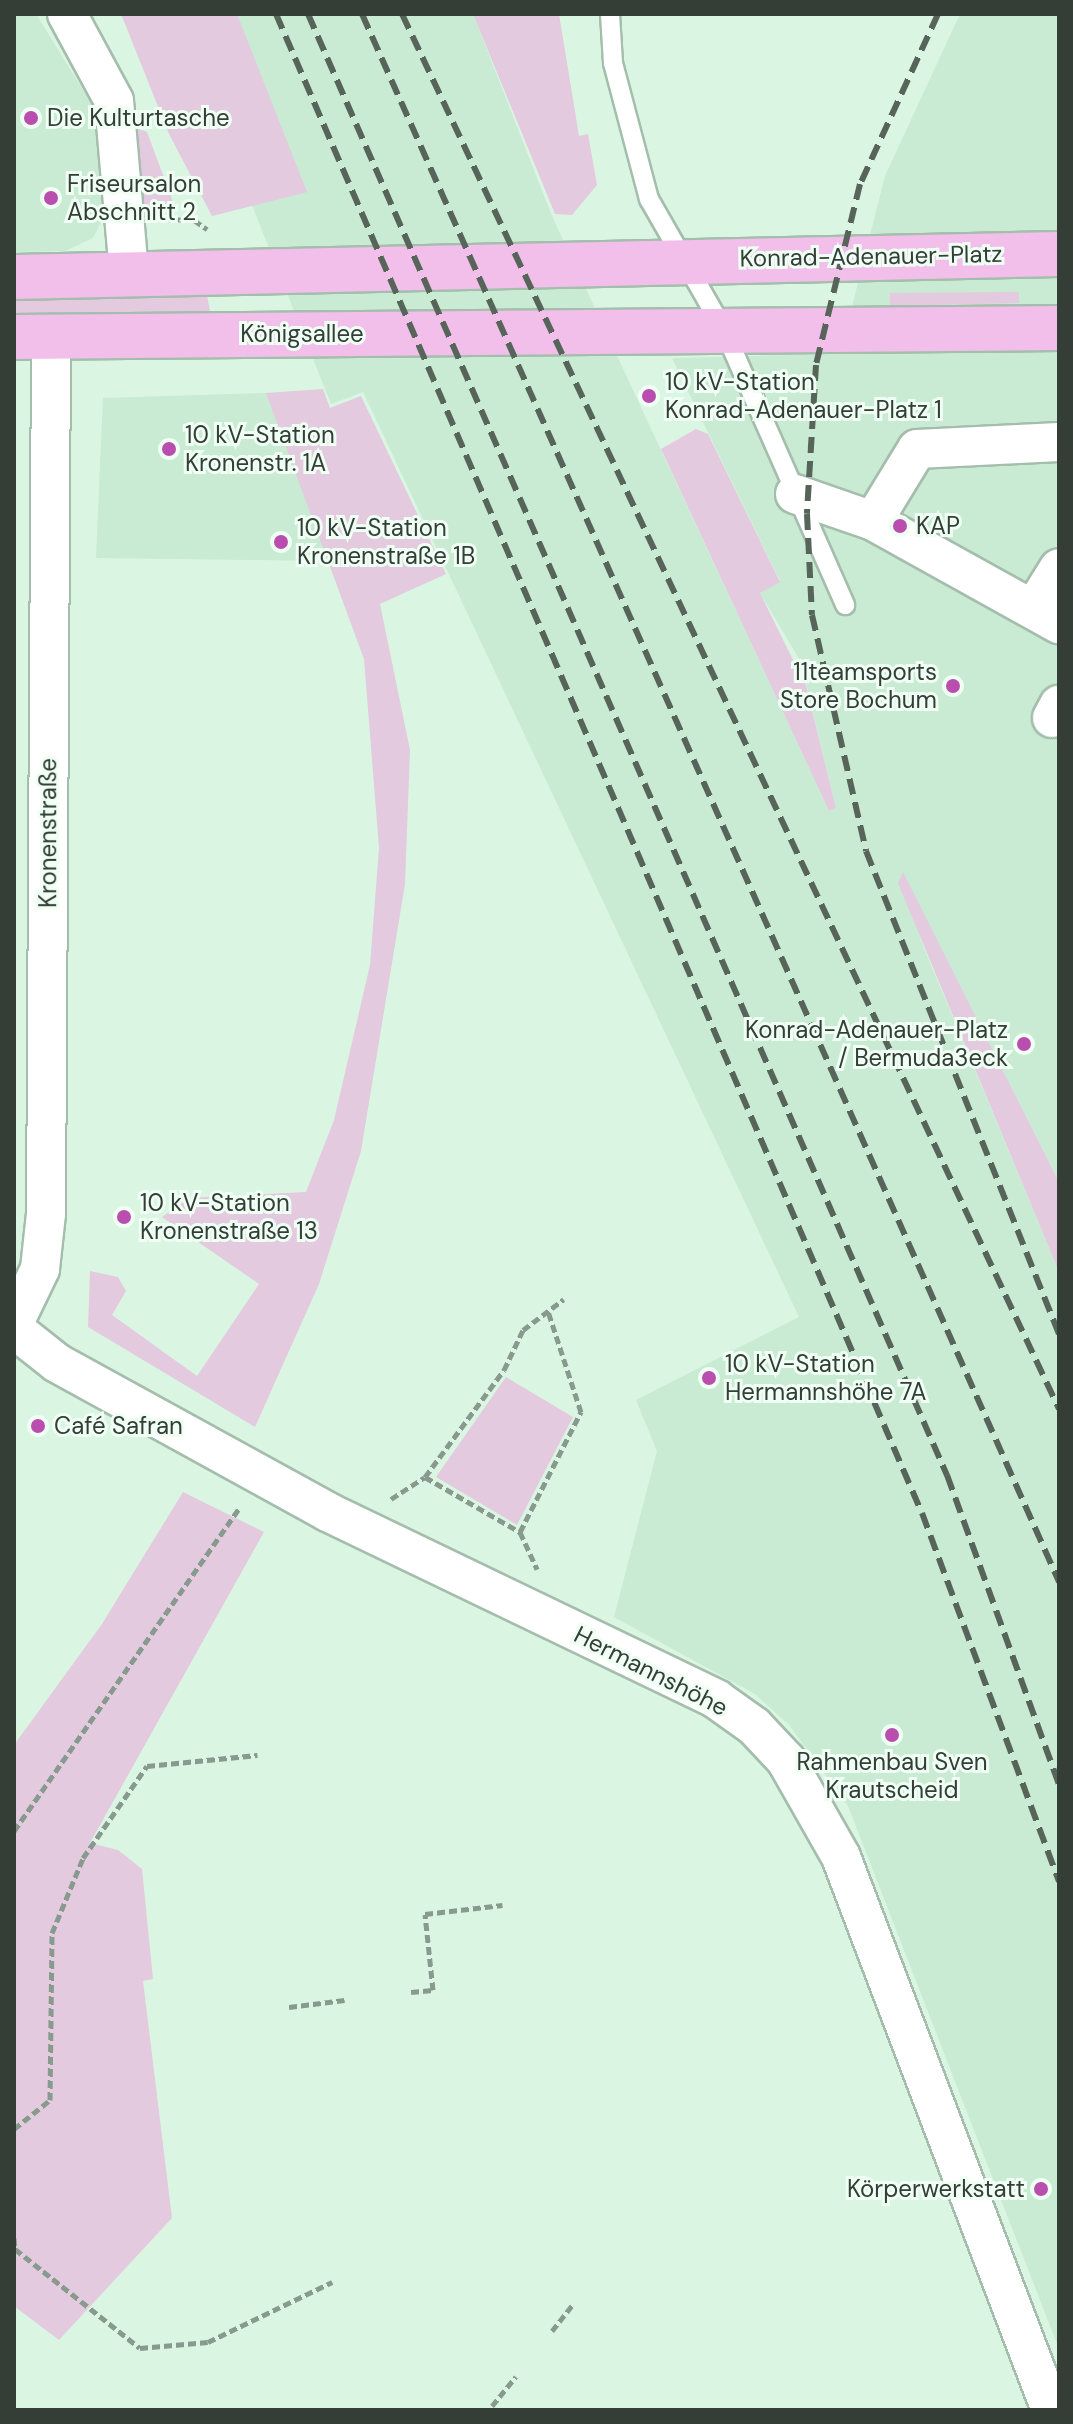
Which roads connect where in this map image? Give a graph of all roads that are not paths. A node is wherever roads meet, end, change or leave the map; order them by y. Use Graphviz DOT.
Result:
graph roads {
  1 [pos="67,14"];
  2 [pos="610,14"];
  3 [pos="1059,254"];
  4 [pos="684,260"];
  5 [pos="129,273"];
  6 [pos="14,277"];
  7 [pos="723,328"];
  8 [pos="1059,328"];
  9 [pos="33,337"];
  10 [pos="1059,442"];
  11 [pos="795,494"];
  12 [pos="873,521"];
  13 [pos="1059,568"];
  14 [pos="845,605"];
  15 [pos="1046,616"];
  16 [pos="14,1326"];
  17 [pos="1051,2410"];
  1 -- 5 [label="street"];
  2 -- 4 [label="lane"];
  3 -- 4 [label="main road, Konrad-Adenauer-Platz"];
  4 -- 5 [label="main road, Konrad-Adenauer-Platz"];
  4 -- 7 [label="lane"];
  5 -- 6 [label="main road"];
  7 -- 8 [label="main road"];
  7 -- 9 [label="main road, Königsallee"];
  7 -- 11 [label="lane"];
  9 -- 16 [label="street, Kronenstraße"];
  10 -- 12 [label="street"];
  11 -- 12 [label="street"];
  11 -- 14 [label="lane"];
  12 -- 15 [label="street"];
  13 -- 15 [label="street"];
  16 -- 17 [label="street, Hermannshöhe"];
}
